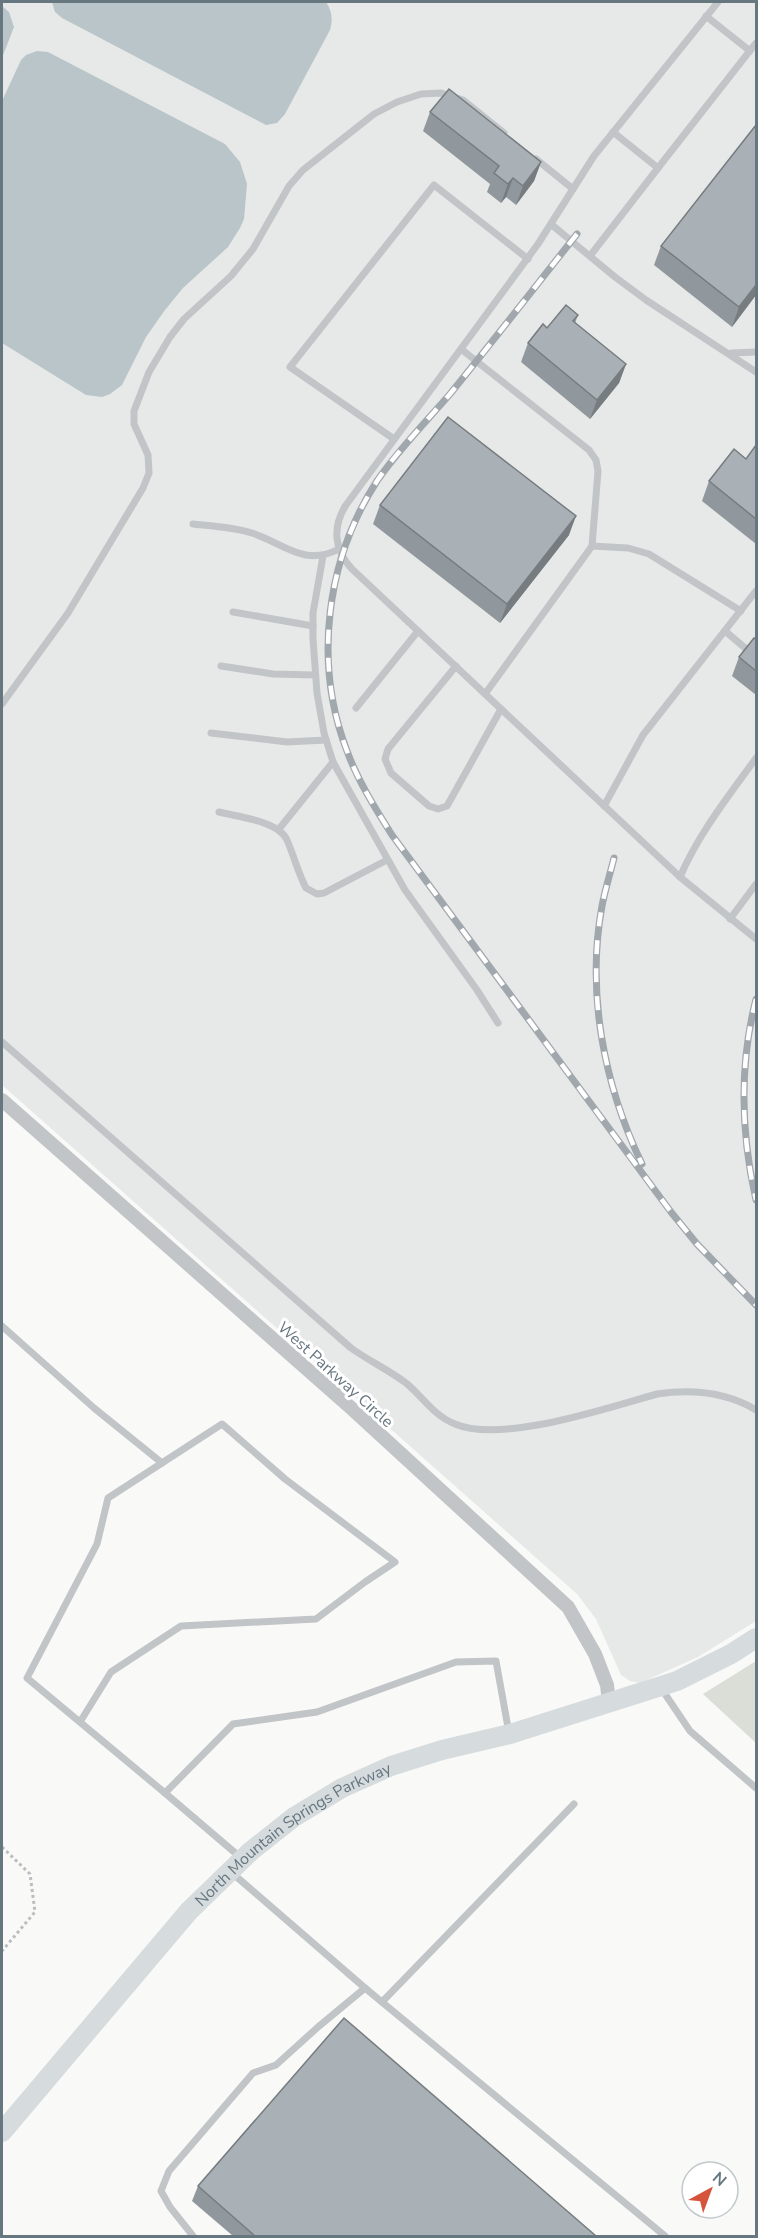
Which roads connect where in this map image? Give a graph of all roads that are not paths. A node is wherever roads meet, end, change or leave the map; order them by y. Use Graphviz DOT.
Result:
graph roads {
  1 [pos="718,2"];
  2 [pos="706,16"];
  3 [pos="756,43"];
  4 [pos="750,51"];
  5 [pos="613,132"];
  6 [pos="509,137"];
  7 [pos="528,152"];
  8 [pos="658,168"];
  9 [pos="573,189"];
  10 [pos="552,225"];
  11 [pos="590,256"];
  12 [pos="528,259"];
  13 [pos="461,349"];
  14 [pos="756,352"];
  15 [pos="730,353"];
  16 [pos="756,372"];
  17 [pos="394,439"];
  18 [pos="193,524"];
  19 [pos="592,546"];
  20 [pos="339,549"];
  21 [pos="323,556"];
  22 [pos="756,591"];
  23 [pos="741,611"];
  24 [pos="233,612"];
  25 [pos="313,626"];
  26 [pos="418,631"];
  27 [pos="724,631"];
  28 [pos="751,652"];
  29 [pos="221,666"];
  30 [pos="456,666"];
  31 [pos="315,675"];
  32 [pos="485,694"];
  33 [pos="2,705"];
  34 [pos="356,708"];
  35 [pos="501,709"];
  36 [pos="211,733"];
  37 [pos="326,740"];
  38 [pos="756,758"];
  39 [pos="333,762"];
  40 [pos="604,806"];
  41 [pos="219,812"];
  42 [pos="279,829"];
  43 [pos="387,860"];
  44 [pos="680,877"];
  45 [pos="756,884"];
  46 [pos="730,919"];
  47 [pos="756,939"];
  48 [pos="498,1023"];
  49 [pos="2,1042"];
  50 [pos="2,1100"];
  51 [pos="2,1326"];
  52 [pos="756,1410"];
  53 [pos="162,1463"];
  54 [pos="756,1638"];
  55 [pos="668,1684"];
  56 [pos="609,1702"];
  57 [pos="80,1722"];
  58 [pos="510,1734"];
  59 [pos="756,1788"];
  60 [pos="165,1793"];
  61 [pos="574,1804"];
  62 [pos="236,1864"];
  63 [pos="365,1988"];
  64 [pos="382,2002"];
  65 [pos="2,2132"];
  66 [pos="193,2236"];
  67 [pos="665,2236"];
  1 -- 2 [label="lane"];
  2 -- 4 [label="lane"];
  2 -- 5 [label="lane"];
  3 -- 4 [label="lane"];
  4 -- 8 [label="lane"];
  5 -- 8 [label="lane"];
  5 -- 9 [label="lane"];
  6 -- 33 [label="lane"];
  7 -- 9 [label="lane"];
  8 -- 11 [label="lane"];
  9 -- 10 [label="lane"];
  10 -- 11 [label="lane"];
  10 -- 12 [label="lane"];
  11 -- 15 [label="lane"];
  12 -- 13 [label="lane"];
  12 -- 17 [label="lane"];
  13 -- 17 [label="lane"];
  13 -- 19 [label="lane"];
  14 -- 15 [label="lane"];
  15 -- 16 [label="lane"];
  17 -- 20 [label="lane"];
  18 -- 21 [label="lane"];
  19 -- 23 [label="lane"];
  19 -- 32 [label="lane"];
  20 -- 21 [label="lane"];
  20 -- 26 [label="lane"];
  21 -- 25 [label="lane"];
  22 -- 23 [label="lane"];
  23 -- 27 [label="lane"];
  24 -- 25 [label="lane"];
  25 -- 31 [label="lane"];
  26 -- 30 [label="lane"];
  26 -- 34 [label="lane"];
  27 -- 28 [label="lane"];
  27 -- 40 [label="lane"];
  29 -- 31 [label="lane"];
  30 -- 32 [label="lane"];
  30 -- 35 [label="lane"];
  31 -- 37 [label="lane"];
  32 -- 35 [label="lane"];
  35 -- 40 [label="lane"];
  36 -- 37 [label="lane"];
  37 -- 39 [label="lane"];
  38 -- 44 [label="lane"];
  39 -- 42 [label="lane"];
  39 -- 43 [label="lane"];
  40 -- 44 [label="lane"];
  41 -- 42 [label="lane"];
  42 -- 43 [label="lane"];
  43 -- 48 [label="lane"];
  44 -- 46 [label="lane"];
  45 -- 46 [label="lane"];
  46 -- 47 [label="lane"];
  49 -- 52 [label="lane"];
  50 -- 56 [label="street, West Parkway Circle"];
  51 -- 53 [label="lane"];
  53 -- 57 [label="lane"];
  53 -- 57 [label="lane"];
  54 -- 55 [label="street, North Mountain Springs Parkway"];
  55 -- 56 [label="street, North Mountain Springs Parkway"];
  55 -- 59 [label="lane"];
  56 -- 58 [label="street, North Mountain Springs Parkway"];
  57 -- 60 [label="lane"];
  58 -- 60 [label="lane"];
  58 -- 62 [label="street, North Mountain Springs Parkway"];
  60 -- 62 [label="lane"];
  61 -- 64 [label="lane"];
  62 -- 63 [label="lane"];
  62 -- 65 [label="street, North Mountain Springs Parkway"];
  63 -- 64 [label="lane"];
  63 -- 66 [label="lane"];
  64 -- 67 [label="lane"];
}
